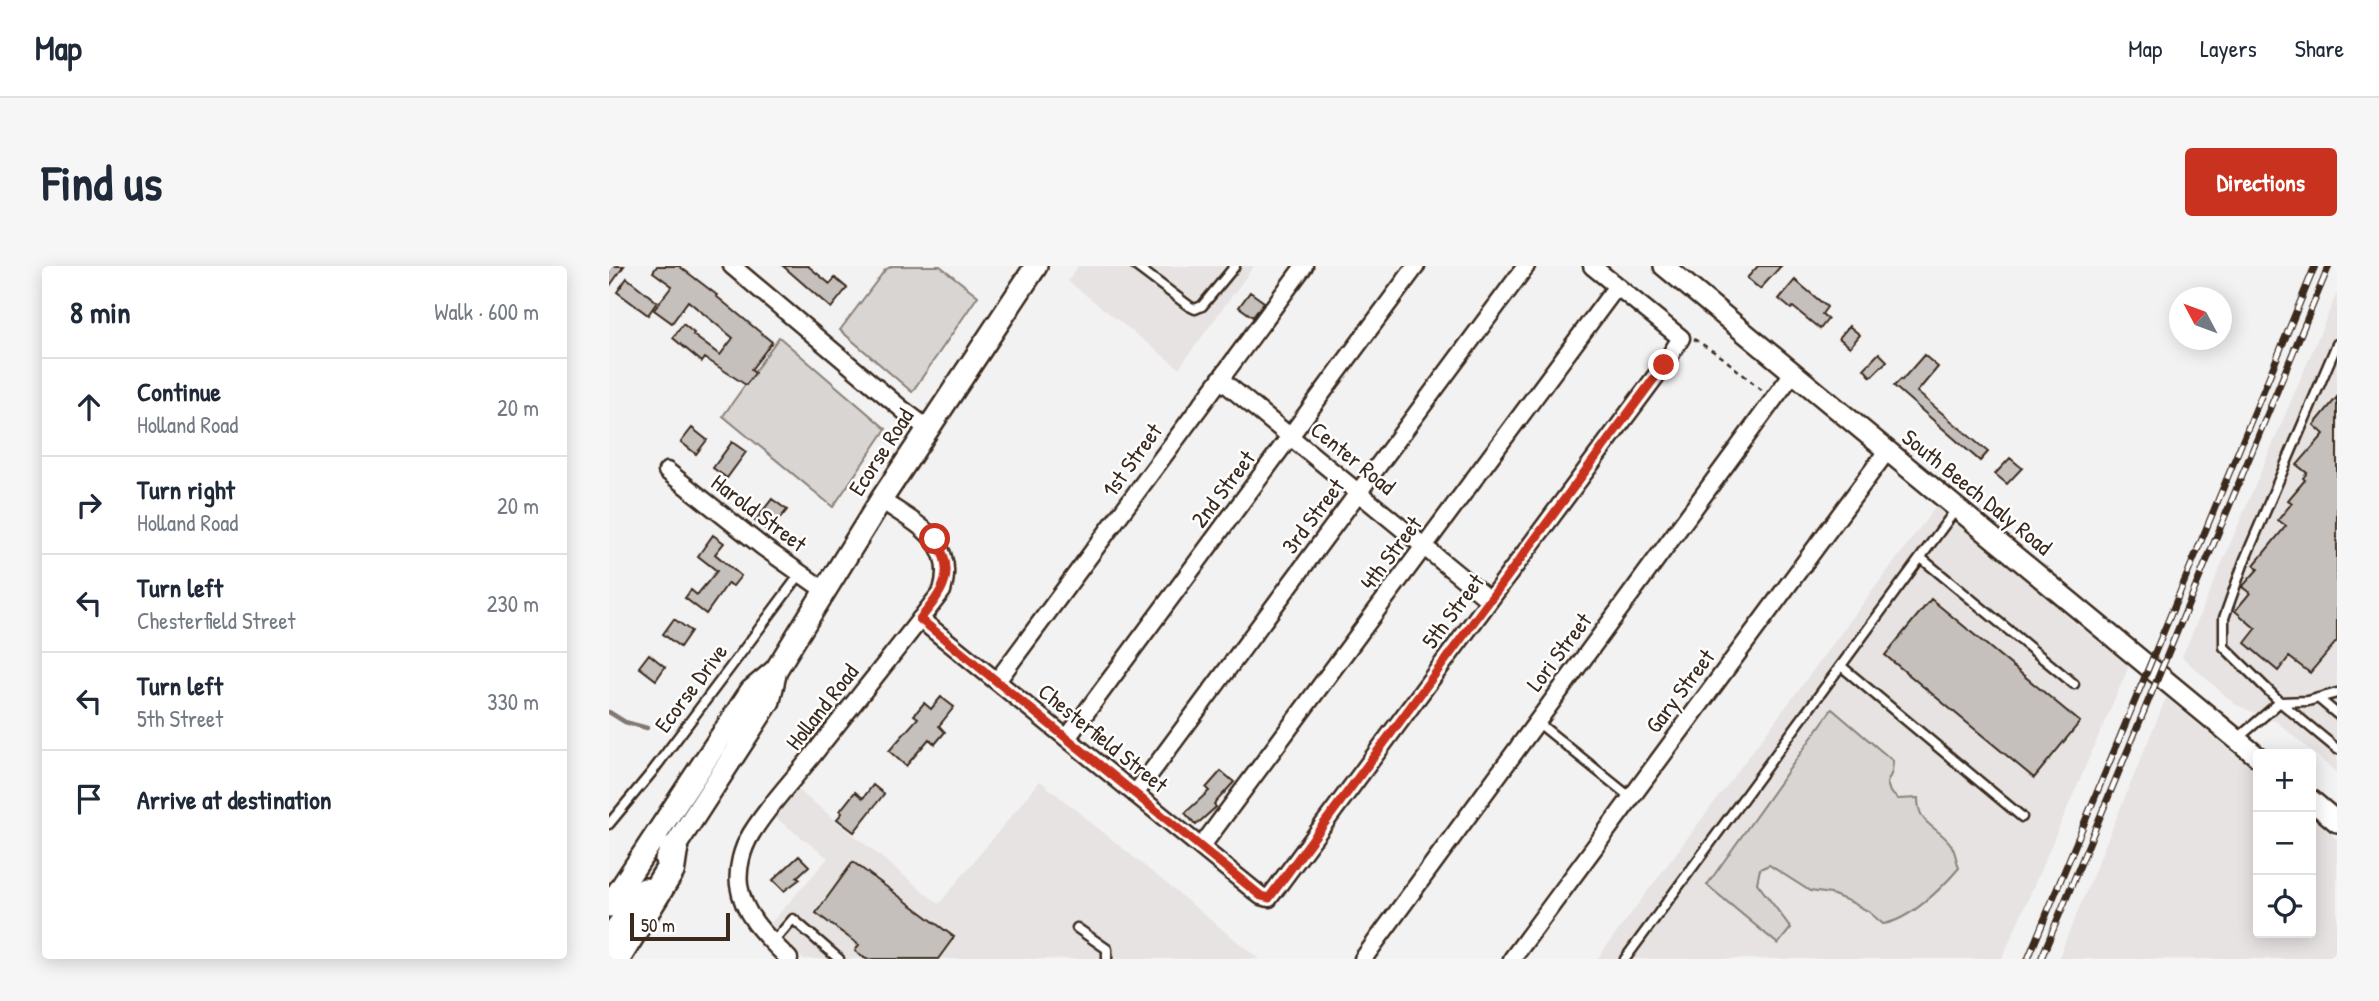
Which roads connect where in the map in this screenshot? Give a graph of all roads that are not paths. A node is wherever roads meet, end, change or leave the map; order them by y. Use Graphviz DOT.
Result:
graph roads {
  1 [pos="732,266"];
  2 [pos="1036,266"];
  3 [pos="1136,266"];
  4 [pos="1235,266"];
  5 [pos="1304,266"];
  6 [pos="1416,266"];
  7 [pos="1526,266"];
  8 [pos="1591,266"];
  9 [pos="1664,266"];
  10 [pos="1617,286"];
  11 [pos="2337,344"];
  12 [pos="1793,373"];
  13 [pos="1220,379"];
  14 [pos="927,428"];
  15 [pos="1290,436"];
  16 [pos="1887,451"];
  17 [pos="667,471"];
  18 [pos="1359,492"];
  19 [pos="881,499"];
  20 [pos="1957,508"];
  21 [pos="1424,546"];
  22 [pos="1921,558"];
  23 [pos="801,573"];
  24 [pos="824,590"];
  25 [pos="1489,600"];
  26 [pos="920,619"];
  27 [pos="1841,666"];
  28 [pos="776,670"];
  29 [pos="997,681"];
  30 [pos="2074,684"];
  31 [pos="2337,693"];
  32 [pos="2318,698"];
  33 [pos="2280,702"];
  34 [pos="2337,714"];
  35 [pos="1535,721"];
  36 [pos="1067,738"];
  37 [pos="2237,739"];
  38 [pos="2337,750"];
  39 [pos="2253,753"];
  40 [pos="1135,794"];
  41 [pos="1630,797"];
  42 [pos="2316,804"];
  43 [pos="2022,817"];
  44 [pos="2337,822"];
  45 [pos="609,824"];
  46 [pos="1201,847"];
  47 [pos="673,850"];
  48 [pos="1256,892"];
  49 [pos="609,906"];
  50 [pos="1077,928"];
  51 [pos="609,938"];
  52 [pos="772,943"];
  53 [pos="615,959"];
  54 [pos="789,959"];
  55 [pos="839,959"];
  56 [pos="1107,959"];
  57 [pos="1363,959"];
  58 [pos="1512,959"];
  59 [pos="1625,959"];
  1 -- 14 [label="street"];
  2 -- 14 [label="main road, Ecorse Road"];
  3 -- 4 [label="lane"];
  5 -- 13 [label="street, 1st Street"];
  6 -- 15 [label="street, 2nd Street"];
  7 -- 18 [label="street, 3rd Street"];
  8 -- 10 [label="street"];
  9 -- 12 [label="street, South Beech Daly Road"];
  10 -- 21 [label="street, 4th Street"];
  10 -- 25 [label="street, 5th Street"];
  11 -- 33 [label="lane"];
  12 -- 16 [label="street, South Beech Daly Road"];
  12 -- 35 [label="street, Lori Street"];
  13 -- 15 [label="street, Center Road"];
  13 -- 29 [label="street, 1st Street"];
  14 -- 19 [label="main road, Ecorse Road"];
  15 -- 18 [label="street, Center Road"];
  15 -- 36 [label="street, 2nd Street"];
  16 -- 20 [label="street, South Beech Daly Road"];
  16 -- 41 [label="street, Gary Street"];
  17 -- 23 [label="street, Harold Street"];
  18 -- 21 [label="street, Center Road"];
  18 -- 40 [label="street, 3rd Street"];
  19 -- 24 [label="main road, Ecorse Road"];
  19 -- 26 [label="street, Holland Road"];
  20 -- 22 [label="lane"];
  20 -- 37 [label="street, South Beech Daly Road"];
  21 -- 25 [label="street, Center Road"];
  21 -- 46 [label="street, 4th Street"];
  22 -- 27 [label="lane"];
  22 -- 30 [label="lane"];
  23 -- 24 [label="street, Harold Street"];
  23 -- 45 [label="lane, Ecorse Drive"];
  24 -- 28 [label="main road, Ecorse Road"];
  25 -- 48 [label="street, 5th Street"];
  26 -- 29 [label="street, Chesterfield Street"];
  26 -- 52 [label="street, Holland Road"];
  27 -- 43 [label="lane"];
  27 -- 59 [label="lane"];
  28 -- 47 [label="main road, Ecorse Road"];
  28 -- 49 [label="main road, Ecorse Road"];
  29 -- 36 [label="street, Chesterfield Street"];
  31 -- 32 [label="lane"];
  32 -- 33 [label="lane"];
  32 -- 34 [label="lane"];
  33 -- 37 [label="lane"];
  33 -- 38 [label="lane"];
  35 -- 41 [label="lane"];
  35 -- 57 [label="street, Lori Street"];
  36 -- 40 [label="street, Chesterfield Street"];
  37 -- 39 [label="street, South Beech Daly Road"];
  40 -- 46 [label="street, Chesterfield Street"];
  41 -- 58 [label="street, Gary Street"];
  42 -- 44 [label="street"];
  46 -- 48 [label="street, Chesterfield Street"];
  47 -- 51 [label="main road, Ecorse Road"];
  47 -- 53 [label="highway"];
  50 -- 56 [label="lane"];
  52 -- 54 [label="street, Holland Road"];
  52 -- 55 [label="lane"];
}
